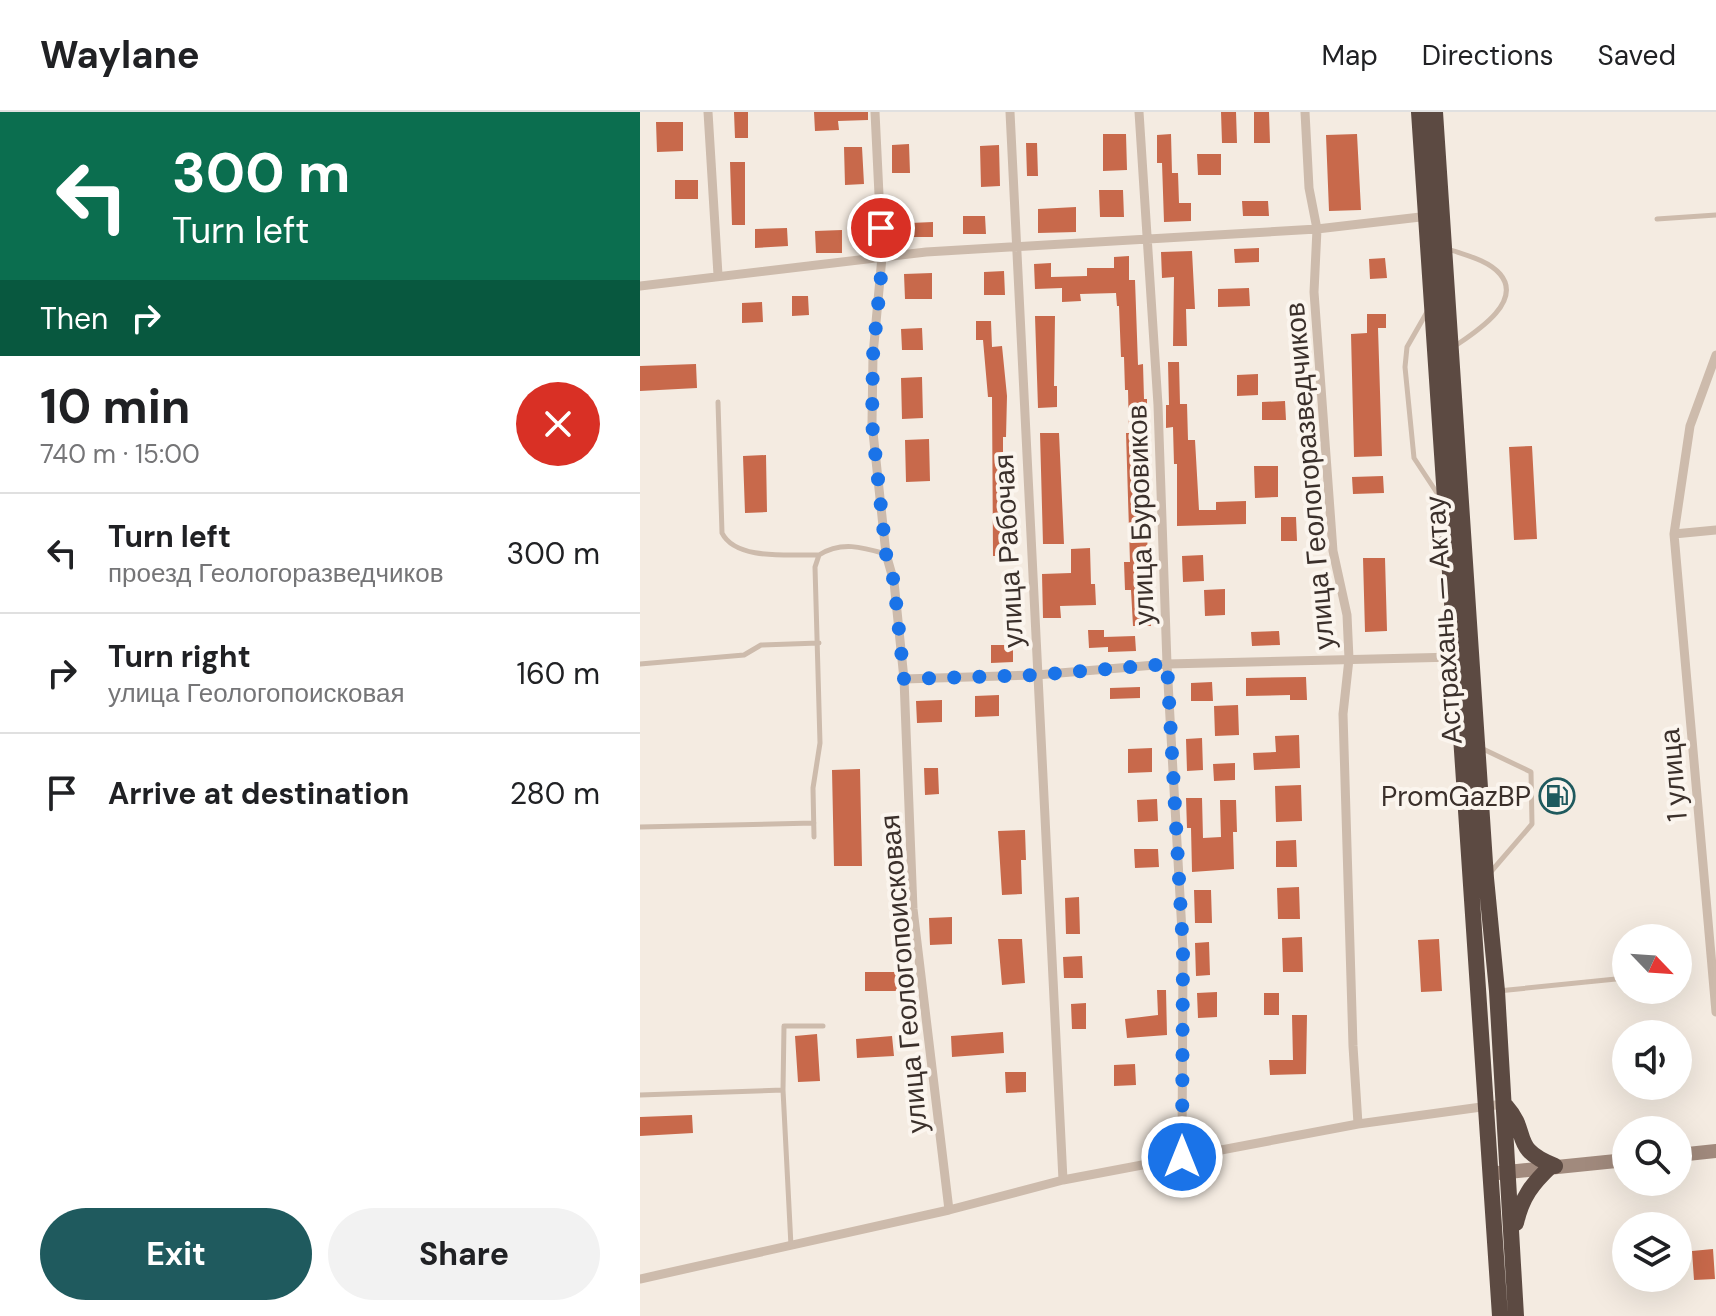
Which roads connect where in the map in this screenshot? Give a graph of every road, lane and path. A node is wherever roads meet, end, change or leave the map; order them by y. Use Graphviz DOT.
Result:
graph roads {
  1 [pos="708,112"];
  2 [pos="875,112"];
  3 [pos="1010,112"];
  4 [pos="1139,112"];
  5 [pos="1305,112"];
  6 [pos="1419,112"];
  7 [pos="1435,112"];
  8 [pos="1434,215"];
  9 [pos="1716,215"];
  10 [pos="1657,219"];
  11 [pos="1317,229"];
  12 [pos="1145,238"];
  13 [pos="1017,247"];
  14 [pos="1444,247"];
  15 [pos="882,257"];
  16 [pos="718,275"];
  17 [pos="640,286"];
  18 [pos="1432,303"];
  19 [pos="1451,349"];
  20 [pos="1716,355"];
  21 [pos="718,402"];
  22 [pos="1446,507"];
  23 [pos="1716,530"];
  24 [pos="1674,534"];
  25 [pos="886,554"];
  26 [pos="819,555"];
  27 [pos="819,643"];
  28 [pos="1456,657"];
  29 [pos="1349,659"];
  30 [pos="640,664"];
  31 [pos="1167,664"];
  32 [pos="1036,675"];
  33 [pos="904,679"];
  34 [pos="1477,746"];
  35 [pos="814,823"];
  36 [pos="640,827"];
  37 [pos="814,837"];
  38 [pos="1716,854"];
  39 [pos="1702,855"];
  40 [pos="1486,878"];
  41 [pos="1612,979"];
  42 [pos="1497,991"];
  43 [pos="1716,1012"];
  44 [pos="823,1026"];
  45 [pos="783,1090"];
  46 [pos="640,1095"];
  47 [pos="1503,1104"];
  48 [pos="1485,1107"];
  49 [pos="1358,1124"];
  50 [pos="1716,1151"];
  51 [pos="1692,1154"];
  52 [pos="1182,1157"];
  53 [pos="1612,1161"];
  54 [pos="1553,1166"];
  55 [pos="1508,1171"];
  56 [pos="1490,1174"];
  57 [pos="1063,1180"];
  58 [pos="949,1210"];
  59 [pos="1512,1240"];
  60 [pos="791,1246"];
  61 [pos="640,1279"];
  62 [pos="1500,1316"];
  63 [pos="1516,1316"];
  1 -- 16 [label="street"];
  2 -- 15 [label="street, улица Геологопоисковая"];
  3 -- 13 [label="street, улица Рабочая"];
  4 -- 12 [label="street, улица Буровиков"];
  5 -- 11 [label="street, улица Геологоразведчиков"];
  6 -- 8 [label="highway, Астрахань — Актау"];
  7 -- 8 [label="highway, Астрахань — Актау"];
  8 -- 11 [label="street"];
  8 -- 14 [label="highway, Астрахань — Актау"];
  8 -- 18 [label="highway, Астрахань — Актау"];
  9 -- 10 [label="lane"];
  11 -- 12 [label="street"];
  11 -- 29 [label="street, улица Геологоразведчиков"];
  12 -- 13 [label="street"];
  12 -- 31 [label="street, улица Буровиков"];
  13 -- 15 [label="street"];
  13 -- 32 [label="street, улица Рабочая"];
  14 -- 19 [label="highway, Астрахань — Актау"];
  14 -- 19 [label="lane"];
  15 -- 16 [label="street"];
  15 -- 25 [label="street, улица Геологопоисковая"];
  16 -- 17 [label="street"];
  18 -- 22 [label="highway, Астрахань — Актау"];
  18 -- 22 [label="lane"];
  19 -- 34 [label="highway, Астрахань — Актау"];
  20 -- 24 [label="street, 1 улица"];
  21 -- 26 [label="lane"];
  22 -- 28 [label="highway, Астрахань — Актау"];
  23 -- 24 [label="street"];
  24 -- 39 [label="street, 1 улица"];
  25 -- 26 [label="lane"];
  25 -- 33 [label="street, улица Геологопоисковая"];
  26 -- 27 [label="lane"];
  27 -- 30 [label="lane"];
  27 -- 35 [label="lane"];
  28 -- 29 [label="street"];
  28 -- 48 [label="highway, Астрахань — Актау"];
  29 -- 31 [label="street"];
  29 -- 49 [label="street, улица Геологоразведчиков"];
  31 -- 32 [label="street"];
  31 -- 52 [label="street, улица Буровиков"];
  32 -- 33 [label="street"];
  32 -- 57 [label="street, улица Рабочая"];
  33 -- 58 [label="street, улица Геологопоисковая"];
  34 -- 40 [label="highway, Астрахань — Актау"];
  34 -- 40 [label="lane"];
  35 -- 36 [label="lane"];
  35 -- 37 [label="lane"];
  38 -- 39 [label="street"];
  39 -- 43 [label="street, 1 улица"];
  40 -- 42 [label="highway, Астрахань — Актау"];
  41 -- 42 [label="lane"];
  42 -- 47 [label="highway, Астрахань — Актау"];
  44 -- 45 [label="lane"];
  45 -- 46 [label="lane"];
  45 -- 60 [label="lane"];
  47 -- 48 [label="street"];
  47 -- 54 [label="highway"];
  47 -- 55 [label="highway, Астрахань — Актау"];
  48 -- 49 [label="street"];
  48 -- 56 [label="highway, Астрахань — Актау"];
  49 -- 52 [label="street"];
  50 -- 51 [label="street"];
  52 -- 57 [label="street"];
  53 -- 54 [label="street"];
  54 -- 55 [label="street"];
  54 -- 59 [label="highway"];
  55 -- 56 [label="street"];
  55 -- 59 [label="highway, Астрахань — Актау"];
  56 -- 62 [label="highway, Астрахань — Актау"];
  57 -- 58 [label="street"];
  58 -- 60 [label="street"];
  59 -- 63 [label="highway, Астрахань — Актау"];
  60 -- 61 [label="street"];
}
